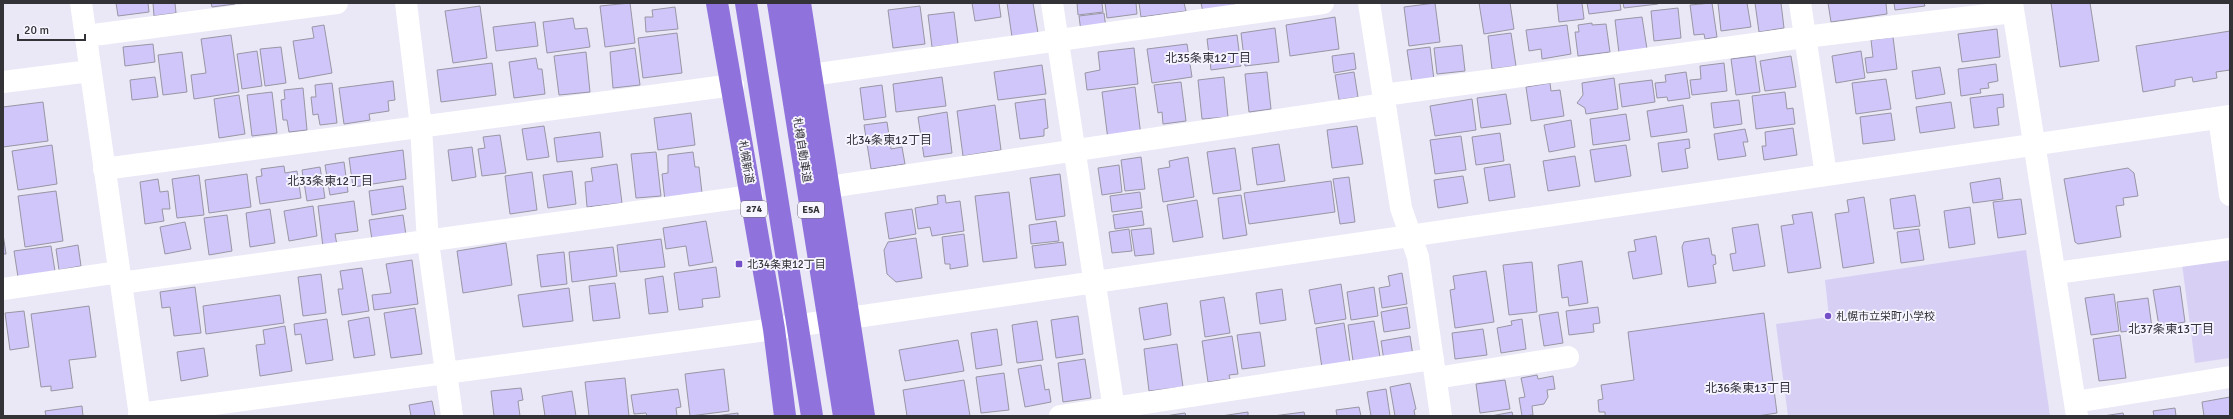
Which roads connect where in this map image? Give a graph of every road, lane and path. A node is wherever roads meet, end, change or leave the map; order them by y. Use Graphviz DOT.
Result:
graph roads {
  1 [pos="81,3"];
  2 [pos="337,3"];
  3 [pos="406,3"];
  4 [pos="717,3"];
  5 [pos="746,3"];
  6 [pos="778,3"];
  7 [pos="800,3"];
  8 [pos="1052,3"];
  9 [pos="1323,3"];
  10 [pos="1369,3"];
  11 [pos="1800,3"];
  12 [pos="2013,7"];
  13 [pos="86,36"];
  14 [pos="1805,37"];
  15 [pos="1058,40"];
  16 [pos="90,71"];
  17 [pos="811,75"];
  18 [pos="3,82"];
  19 [pos="733,85"];
  20 [pos="1384,99"];
  21 [pos="2225,117"];
  22 [pos="421,127"];
  23 [pos="2035,144"];
  24 [pos="1074,150"];
  25 [pos="104,170"];
  26 [pos="1826,175"];
  27 [pos="829,187"];
  28 [pos="2230,194"];
  29 [pos="752,196"];
  30 [pos="1411,237"];
  31 [pos="428,242"];
  32 [pos="2230,249"];
  33 [pos="2056,273"];
  34 [pos="120,278"];
  35 [pos="1094,282"];
  36 [pos="3,289"];
  37 [pos="849,318"];
  38 [pos="774,329"];
  39 [pos="1568,357"];
  40 [pos="1434,368"];
  41 [pos="445,373"];
  42 [pos="2230,377"];
  43 [pos="2076,409"];
  44 [pos="1114,412"];
  45 [pos="140,415"];
  46 [pos="452,416"];
  47 [pos="785,416"];
  48 [pos="812,416"];
  49 [pos="844,416"];
  50 [pos="864,416"];
  51 [pos="1060,416"];
  52 [pos="1441,416"];
  1 -- 13 [label="street"];
  2 -- 13 [label="street"];
  3 -- 22 [label="street"];
  4 -- 19 [label="highway, 札幌新道 / 274"];
  5 -- 48 [label="highway"];
  6 -- 49 [label="highway, 札樽自動車道 / E5A"];
  7 -- 17 [label="highway"];
  8 -- 15 [label="street"];
  9 -- 15 [label="street"];
  10 -- 20 [label="street"];
  11 -- 14 [label="street"];
  12 -- 14 [label="street"];
  12 -- 23 [label="street"];
  13 -- 16 [label="street"];
  14 -- 20 [label="street"];
  14 -- 26 [label="street"];
  15 -- 17 [label="street"];
  15 -- 24 [label="street"];
  16 -- 18 [label="street"];
  16 -- 25 [label="street"];
  17 -- 27 [label="highway"];
  19 -- 22 [label="street"];
  19 -- 29 [label="highway, 札幌新道 / 274"];
  20 -- 24 [label="street"];
  20 -- 30 [label="street"];
  21 -- 23 [label="street"];
  21 -- 28 [label="street"];
  22 -- 25 [label="street"];
  22 -- 31 [label="street"];
  23 -- 26 [label="street"];
  23 -- 33 [label="street"];
  24 -- 27 [label="street"];
  24 -- 35 [label="street"];
  25 -- 34 [label="street"];
  26 -- 30 [label="street"];
  27 -- 37 [label="highway"];
  29 -- 31 [label="street"];
  29 -- 38 [label="highway, 札幌新道 / 274"];
  30 -- 35 [label="street"];
  30 -- 40 [label="street"];
  31 -- 34 [label="street"];
  31 -- 41 [label="street"];
  32 -- 33 [label="street"];
  33 -- 43 [label="street"];
  34 -- 36 [label="street"];
  34 -- 45 [label="street"];
  35 -- 37 [label="street"];
  35 -- 44 [label="street"];
  37 -- 38 [label="street"];
  37 -- 50 [label="highway"];
  38 -- 41 [label="street"];
  38 -- 47 [label="highway, 札幌新道 / 274"];
  39 -- 40 [label="street"];
  40 -- 44 [label="street"];
  40 -- 52 [label="street"];
  41 -- 45 [label="street"];
  41 -- 46 [label="street"];
  42 -- 43 [label="street"];
  44 -- 51 [label="street"];
}
